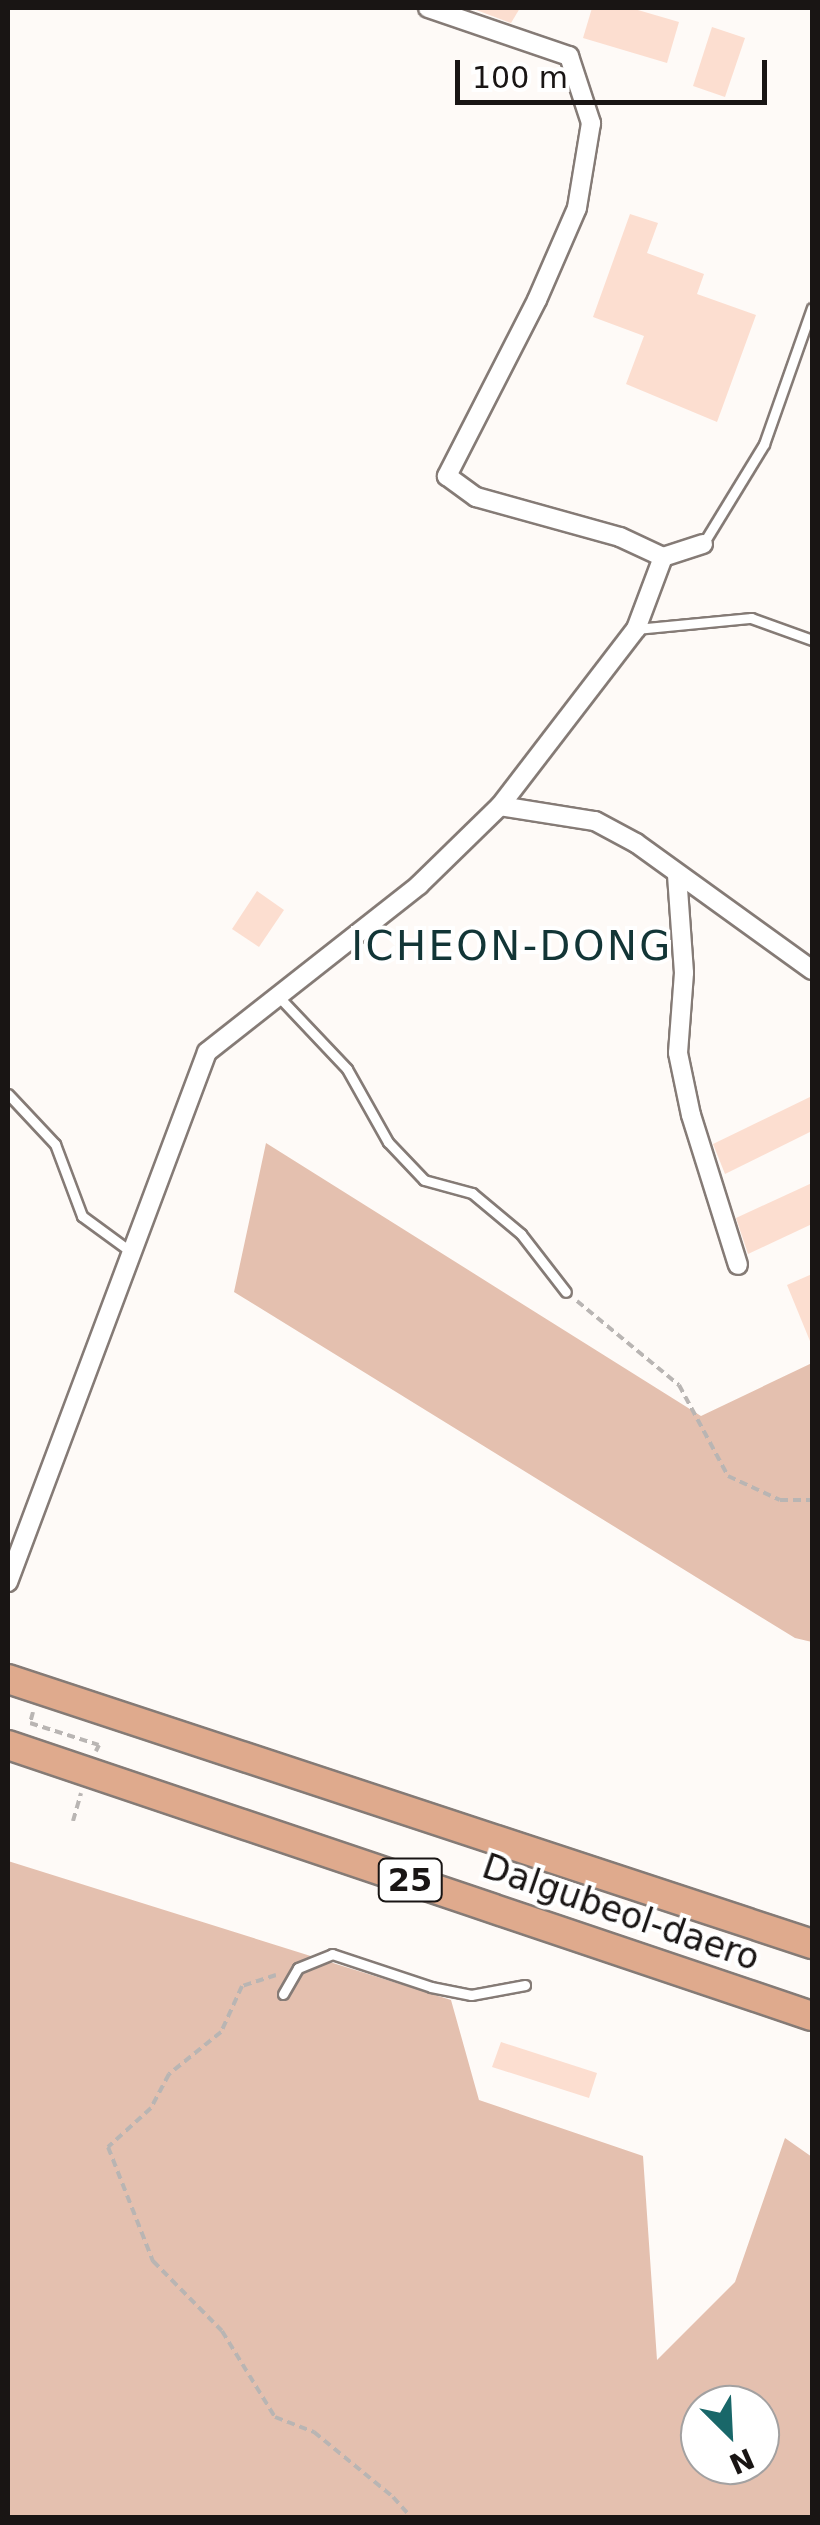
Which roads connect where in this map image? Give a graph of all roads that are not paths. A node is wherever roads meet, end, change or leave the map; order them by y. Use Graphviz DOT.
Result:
graph roads {
  1 [pos="428,8"];
  2 [pos="812,308"];
  3 [pos="704,544"];
  4 [pos="663,556"];
  5 [pos="636,629"];
  6 [pos="812,640"];
  7 [pos="500,806"];
  8 [pos="677,876"];
  9 [pos="812,970"];
  10 [pos="278,996"];
  11 [pos="8,1094"];
  12 [pos="130,1250"];
  13 [pos="738,1265"];
  14 [pos="566,1292"];
  15 [pos="8,1582"];
  16 [pos="8,1679"];
  17 [pos="8,1745"];
  18 [pos="812,1944"];
  19 [pos="525,1985"];
  20 [pos="283,1994"];
  21 [pos="812,2016"];
  1 -- 4 [label="street"];
  2 -- 3 [label="lane"];
  3 -- 4 [label="street"];
  4 -- 5 [label="street"];
  5 -- 6 [label="lane"];
  5 -- 7 [label="street"];
  7 -- 8 [label="street"];
  7 -- 10 [label="street"];
  8 -- 9 [label="street"];
  8 -- 13 [label="street"];
  10 -- 12 [label="street"];
  10 -- 14 [label="lane"];
  11 -- 12 [label="lane"];
  12 -- 15 [label="street"];
  16 -- 18 [label="main road, Dalgubeol-daero / 25"];
  17 -- 21 [label="main road, Dalgubeol-daero / 25"];
  19 -- 20 [label="lane"];
}
